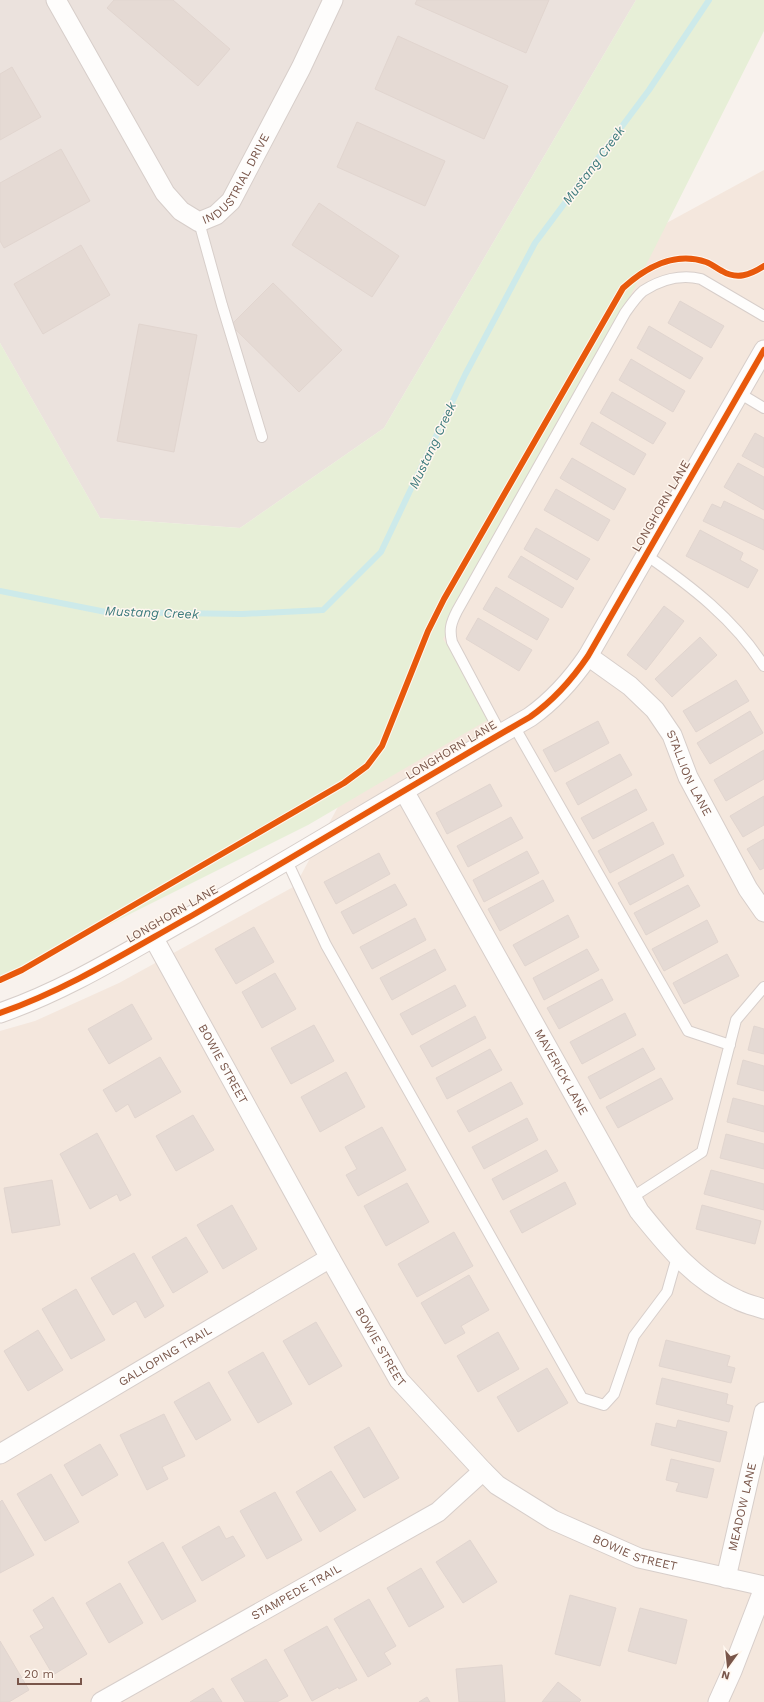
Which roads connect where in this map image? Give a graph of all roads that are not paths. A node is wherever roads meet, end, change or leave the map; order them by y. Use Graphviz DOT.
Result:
graph roads {
  1 [pos="56,0"];
  2 [pos="333,0"];
  3 [pos="199,222"];
  4 [pos="764,316"];
  5 [pos="764,350"];
  6 [pos="739,393"];
  7 [pos="764,408"];
  8 [pos="262,437"];
  9 [pos="646,555"];
  10 [pos="588,656"];
  11 [pos="763,661"];
  12 [pos="507,730"];
  13 [pos="404,791"];
  14 [pos="287,861"];
  15 [pos="764,912"];
  16 [pos="153,937"];
  17 [pos="764,987"];
  18 [pos="0,1013"];
  19 [pos="730,1045"];
  20 [pos="631,1198"];
  21 [pos="676,1257"];
  22 [pos="330,1258"];
  23 [pos="764,1309"];
  24 [pos="764,1412"];
  25 [pos="0,1454"];
  26 [pos="484,1471"];
  27 [pos="726,1578"];
  28 [pos="764,1587"];
  29 [pos="101,1702"];
  30 [pos="718,1702"];
  1 -- 3 [label="street, INDUSTRIAL DRIVE"];
  2 -- 3 [label="street, INDUSTRIAL DRIVE"];
  3 -- 8 [label="lane"];
  4 -- 12 [label="lane"];
  5 -- 6 [label="street, LONGHORN LANE"];
  6 -- 7 [label="lane"];
  6 -- 9 [label="street, LONGHORN LANE"];
  9 -- 10 [label="street, LONGHORN LANE"];
  9 -- 11 [label="lane"];
  10 -- 12 [label="street, LONGHORN LANE"];
  10 -- 15 [label="street, STALLION LANE"];
  12 -- 13 [label="street, LONGHORN LANE"];
  12 -- 19 [label="lane"];
  13 -- 14 [label="street, LONGHORN LANE"];
  13 -- 20 [label="street, MAVERICK LANE"];
  14 -- 16 [label="street, LONGHORN LANE"];
  14 -- 21 [label="lane"];
  16 -- 18 [label="street, LONGHORN LANE"];
  16 -- 22 [label="street, BOWIE STREET"];
  17 -- 19 [label="lane"];
  19 -- 20 [label="lane"];
  20 -- 21 [label="street, MAVERICK LANE"];
  21 -- 23 [label="street, MAVERICK LANE"];
  22 -- 25 [label="street, GALLOPING TRAIL"];
  22 -- 26 [label="street, BOWIE STREET"];
  24 -- 27 [label="street, MEADOW LANE"];
  26 -- 27 [label="street, BOWIE STREET"];
  26 -- 29 [label="street, STAMPEDE TRAIL"];
  27 -- 28 [label="street, BOWIE STREET"];
  28 -- 30 [label="street"];
}
